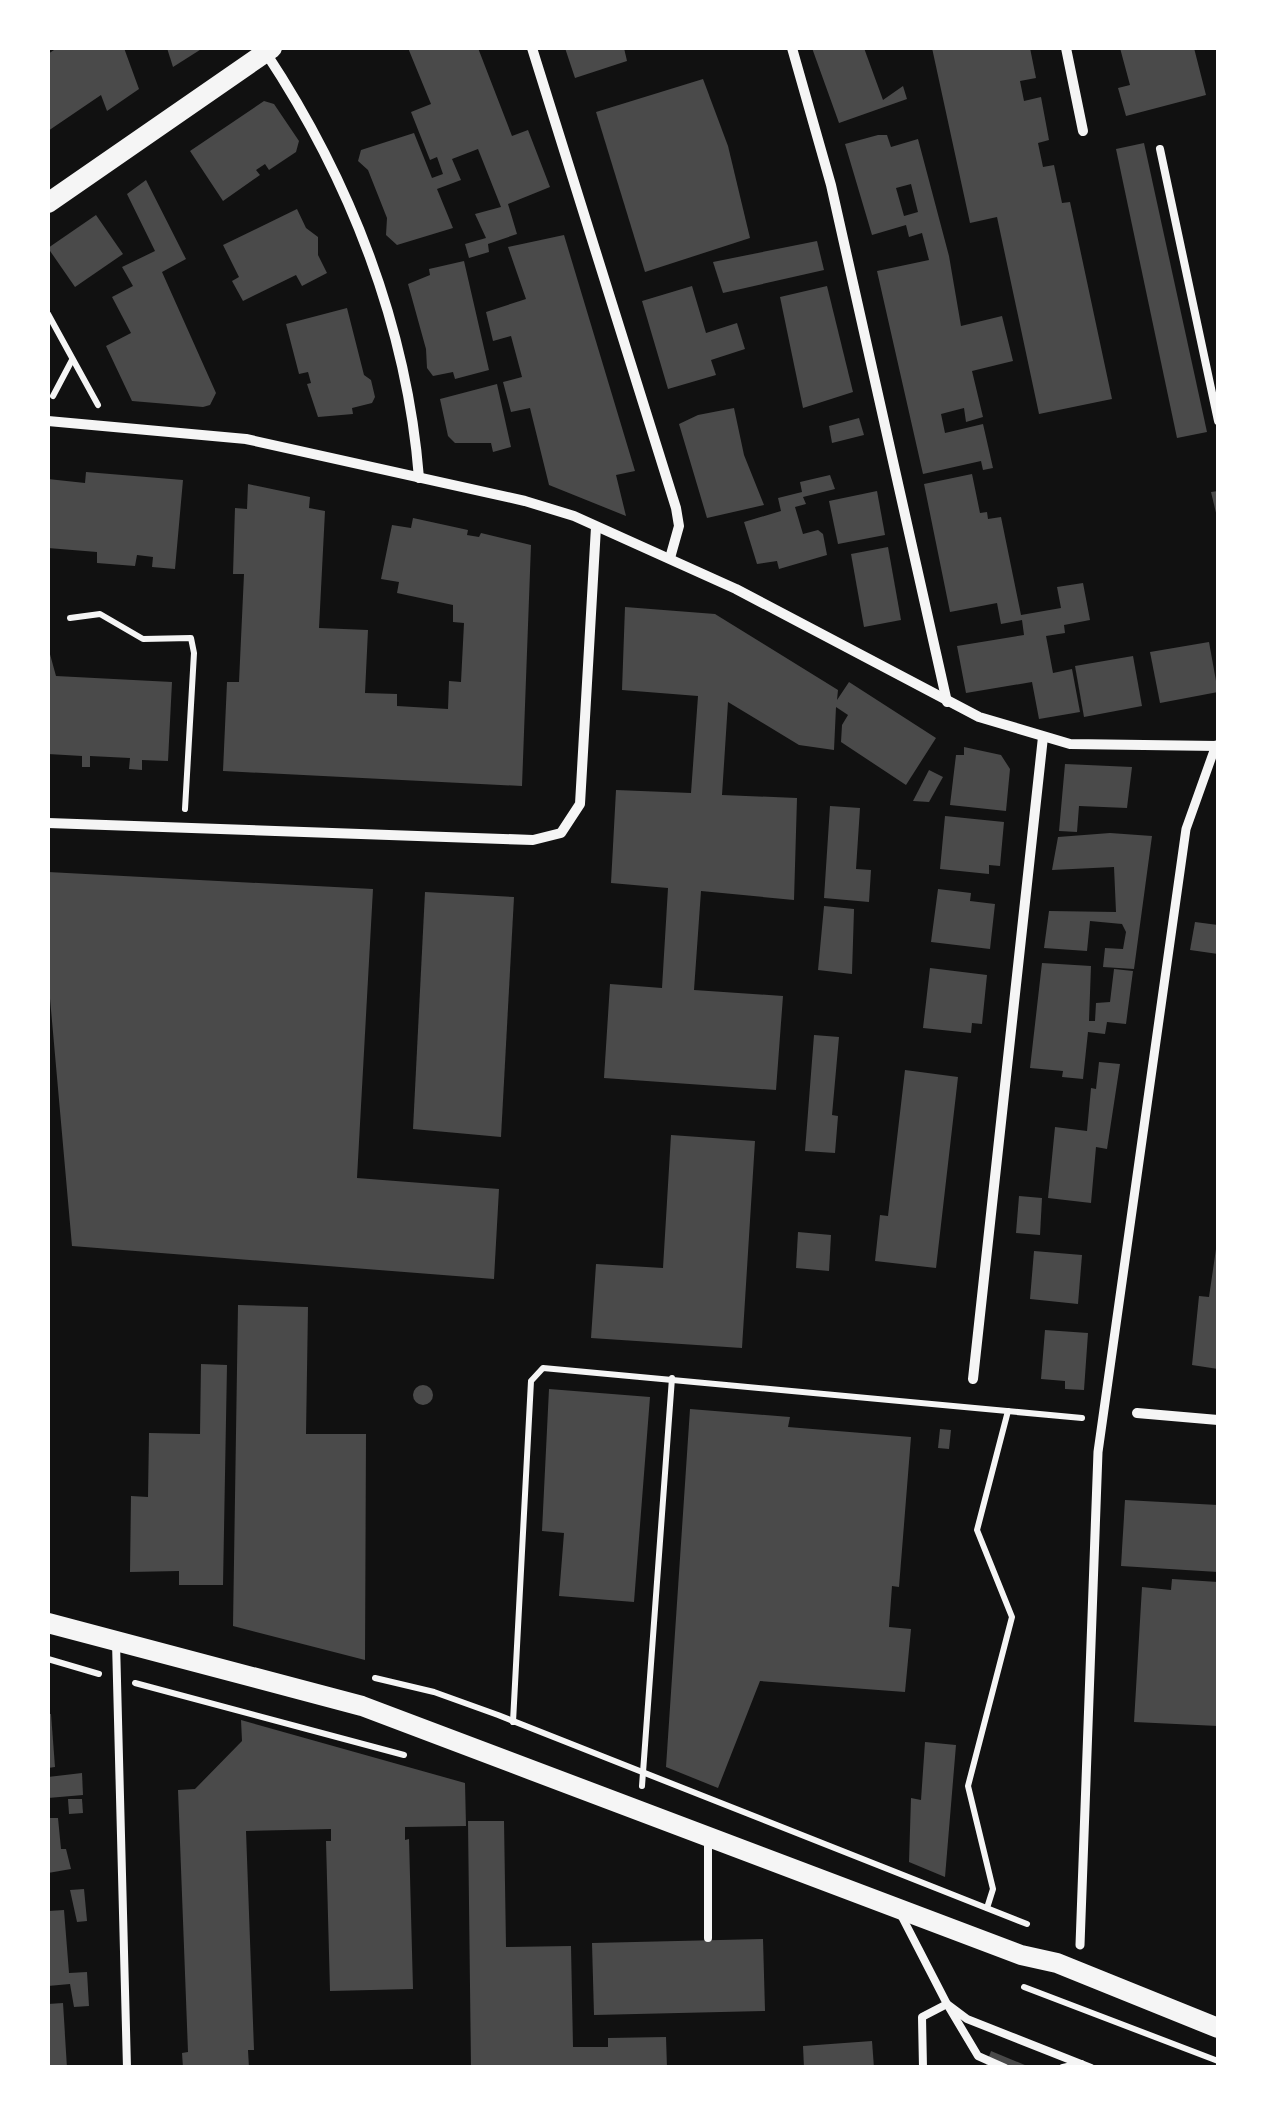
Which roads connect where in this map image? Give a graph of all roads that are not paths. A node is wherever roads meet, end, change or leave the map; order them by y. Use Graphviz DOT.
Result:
graph roads {
  1 [pos="532,48"];
  2 [pos="792,48"];
  3 [pos="1066,48"];
  4 [pos="269,50"];
  5 [pos="1083,131"];
  6 [pos="1160,149"];
  7 [pos="48,204"];
  8 [pos="48,421"];
  9 [pos="1218,421"];
  10 [pos="418,478"];
  11 [pos="596,527"];
  12 [pos="670,558"];
  13 [pos="947,702"];
  14 [pos="1043,738"];
  15 [pos="1217,746"];
  16 [pos="48,822"];
  17 [pos="973,1379"];
  18 [pos="1137,1413"];
  19 [pos="1218,1420"];
  20 [pos="48,1623"];
  21 [pos="116,1638"];
  22 [pos="708,1838"];
  23 [pos="897,1908"];
  24 [pos="708,1938"];
  25 [pos="1080,1945"];
  26 [pos="947,2004"];
  27 [pos="1218,2028"];
  28 [pos="1086,2066"];
  29 [pos="127,2068"];
  30 [pos="923,2068"];
  31 [pos="1004,2068"];
  32 [pos="1064,2068"];
  1 -- 12 [label="street"];
  2 -- 13 [label="street"];
  3 -- 5 [label="street"];
  4 -- 7 [label="main road"];
  4 -- 10 [label="street"];
  6 -- 9 [label="lane"];
  8 -- 10 [label="street"];
  10 -- 11 [label="street"];
  11 -- 12 [label="street"];
  11 -- 16 [label="street"];
  12 -- 13 [label="street"];
  13 -- 14 [label="street"];
  14 -- 15 [label="street"];
  14 -- 17 [label="street"];
  15 -- 25 [label="street"];
  18 -- 19 [label="street"];
  20 -- 21 [label="main road"];
  21 -- 22 [label="main road"];
  21 -- 29 [label="lane"];
  22 -- 23 [label="main road"];
  22 -- 24 [label="lane"];
  23 -- 26 [label="lane"];
  23 -- 27 [label="main road"];
  26 -- 28 [label="lane"];
  26 -- 30 [label="lane"];
  26 -- 31 [label="lane"];
  28 -- 32 [label="lane"];
}
